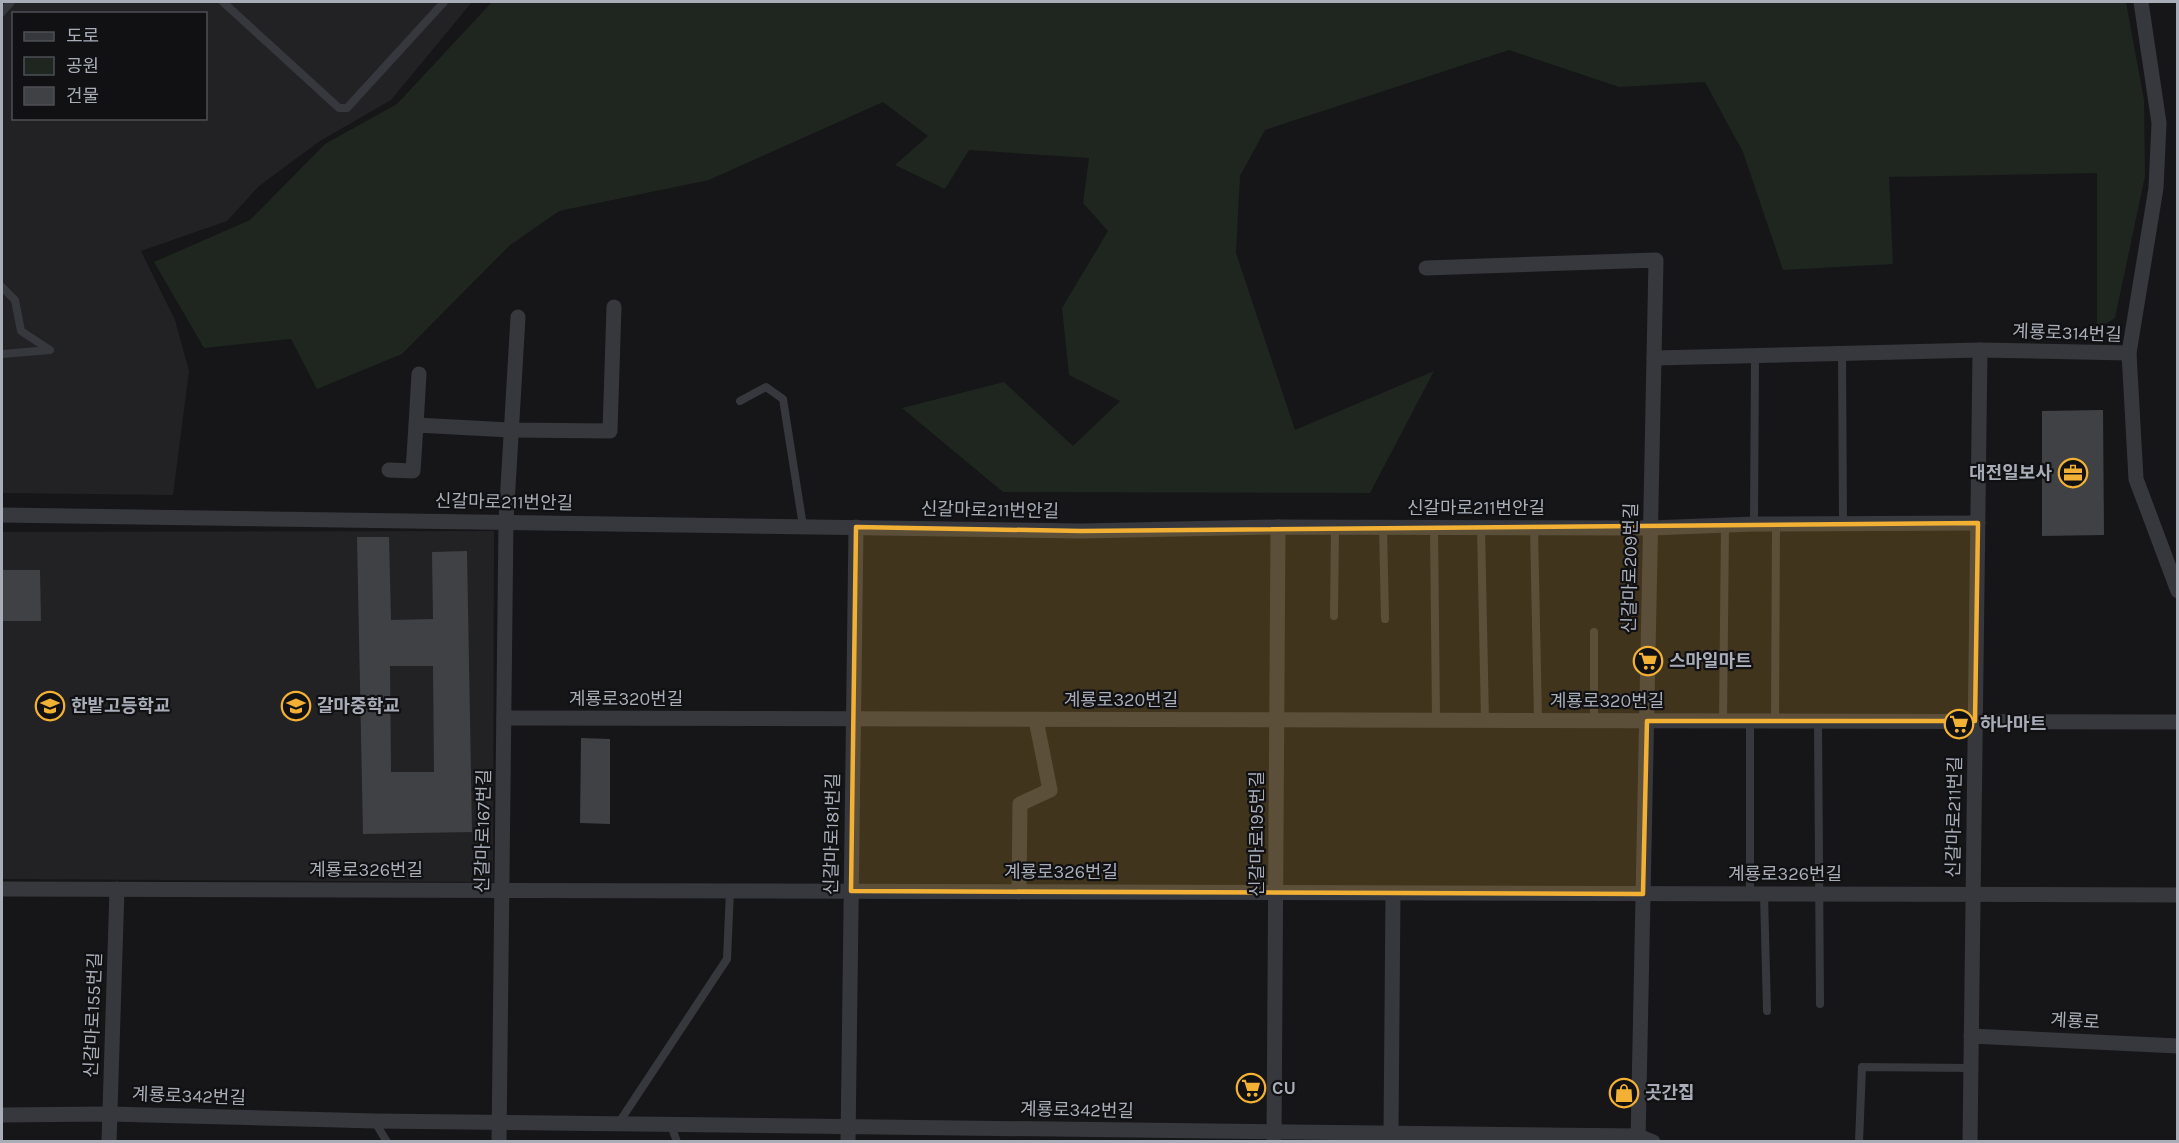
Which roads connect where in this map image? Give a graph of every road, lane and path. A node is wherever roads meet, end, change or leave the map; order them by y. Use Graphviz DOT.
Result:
graph roads {
  1 [pos="11,2"];
  2 [pos="223,2"];
  3 [pos="444,2"];
  4 [pos="2141,2"];
  5 [pos="2,12"];
  6 [pos="1426,268"];
  7 [pos="2,287"];
  8 [pos="614,307"];
  9 [pos="518,317"];
  10 [pos="1980,350"];
  11 [pos="2129,353"];
  12 [pos="2,354"];
  13 [pos="1842,354"];
  14 [pos="1755,356"];
  15 [pos="1654,358"];
  16 [pos="419,374"];
  17 [pos="740,401"];
  18 [pos="416,425"];
  19 [pos="512,430"];
  20 [pos="389,470"];
  21 [pos="2,515"];
  22 [pos="506,521"];
  23 [pos="1978,523"];
  24 [pos="1754,524"];
  25 [pos="1776,524"];
  26 [pos="1843,524"];
  27 [pos="1725,525"];
  28 [pos="803,526"];
  29 [pos="856,527"];
  30 [pos="1278,527"];
  31 [pos="1335,527"];
  32 [pos="1383,527"];
  33 [pos="1434,527"];
  34 [pos="1481,528"];
  35 [pos="1534,528"];
  36 [pos="1651,528"];
  37 [pos="2175,574"];
  38 [pos="2178,591"];
  39 [pos="1334,615"];
  40 [pos="1385,619"];
  41 [pos="1594,632"];
  42 [pos="504,718"];
  43 [pos="853,719"];
  44 [pos="1036,720"];
  45 [pos="1277,720"];
  46 [pos="1436,720"];
  47 [pos="1485,720"];
  48 [pos="1538,720"];
  49 [pos="1594,721"];
  50 [pos="1647,721"];
  51 [pos="1723,721"];
  52 [pos="1750,721"];
  53 [pos="1775,721"];
  54 [pos="1818,721"];
  55 [pos="1975,721"];
  56 [pos="2178,722"];
  57 [pos="2,889"];
  58 [pos="117,889"];
  59 [pos="502,890"];
  60 [pos="730,891"];
  61 [pos="851,891"];
  62 [pos="1018,892"];
  63 [pos="1276,892"];
  64 [pos="1393,893"];
  65 [pos="1643,894"];
  66 [pos="1757,894"];
  67 [pos="1817,894"];
  68 [pos="1973,894"];
  69 [pos="2178,895"];
  70 [pos="1820,1004"];
  71 [pos="1767,1011"];
  72 [pos="1971,1036"];
  73 [pos="2178,1046"];
  74 [pos="1971,1068"];
  75 [pos="110,1114"];
  76 [pos="2,1115"];
  77 [pos="375,1121"];
  78 [pos="499,1122"];
  79 [pos="618,1124"];
  80 [pos="671,1125"];
  81 [pos="1391,1133"];
  82 [pos="848,1134"];
  83 [pos="1274,1137"];
  84 [pos="1484,1138"];
  85 [pos="1643,1140"];
  86 [pos="109,1142"];
  87 [pos="387,1142"];
  88 [pos="499,1142"];
  89 [pos="677,1142"];
  90 [pos="1859,1142"];
  91 [pos="1970,1142"];
  1 -- 5 [label="lane"];
  2 -- 3 [label="lane"];
  4 -- 11 [label="street"];
  6 -- 15 [label="street, 신갈마로209번길"];
  7 -- 12 [label="lane"];
  8 -- 19 [label="street"];
  9 -- 19 [label="street, 신갈마로167번길"];
  10 -- 11 [label="street, 계룡로314번길"];
  10 -- 13 [label="street, 계룡로314번길"];
  10 -- 23 [label="street, 신갈마로211번길"];
  11 -- 37 [label="street, 계룡로314번길"];
  13 -- 14 [label="street, 계룡로314번길"];
  13 -- 26 [label="lane"];
  14 -- 15 [label="street, 계룡로314번길"];
  14 -- 24 [label="lane"];
  15 -- 36 [label="street, 신갈마로209번길"];
  16 -- 18 [label="street"];
  17 -- 28 [label="lane"];
  18 -- 19 [label="street"];
  18 -- 20 [label="street"];
  19 -- 22 [label="street, 신갈마로167번길"];
  21 -- 22 [label="street, 신갈마로211번안길"];
  22 -- 28 [label="street, 신갈마로211번안길"];
  22 -- 42 [label="street, 신갈마로167번길"];
  23 -- 26 [label="street, 신갈마로211번안길"];
  23 -- 55 [label="street, 신갈마로211번길"];
  24 -- 25 [label="street, 신갈마로211번안길"];
  24 -- 27 [label="street, 신갈마로211번안길"];
  25 -- 26 [label="street, 신갈마로211번안길"];
  25 -- 53 [label="lane"];
  27 -- 36 [label="street, 신갈마로211번안길"];
  27 -- 51 [label="lane"];
  28 -- 29 [label="street, 신갈마로211번안길"];
  29 -- 30 [label="street, 신갈마로211번안길"];
  29 -- 43 [label="street, 신갈마로181번길"];
  30 -- 31 [label="street, 신갈마로211번안길"];
  30 -- 45 [label="street, 신갈마로195번길"];
  31 -- 32 [label="street, 신갈마로211번안길"];
  31 -- 39 [label="lane"];
  32 -- 33 [label="street, 신갈마로211번안길"];
  32 -- 40 [label="lane"];
  33 -- 34 [label="street, 신갈마로211번안길"];
  33 -- 46 [label="lane"];
  34 -- 35 [label="street, 신갈마로211번안길"];
  34 -- 47 [label="lane"];
  35 -- 36 [label="street, 신갈마로211번안길"];
  35 -- 48 [label="lane"];
  36 -- 50 [label="street, 신갈마로209번길"];
  37 -- 38 [label="street, 계룡로314번길"];
  41 -- 49 [label="lane"];
  42 -- 43 [label="street, 계룡로320번길"];
  42 -- 59 [label="street, 신갈마로167번길"];
  43 -- 44 [label="street, 계룡로320번길"];
  43 -- 61 [label="street, 신갈마로181번길"];
  44 -- 45 [label="street, 계룡로320번길"];
  44 -- 62 [label="street"];
  45 -- 46 [label="street, 계룡로320번길"];
  45 -- 63 [label="street, 신갈마로195번길"];
  46 -- 47 [label="street, 계룡로320번길"];
  47 -- 48 [label="street, 계룡로320번길"];
  48 -- 49 [label="street, 계룡로320번길"];
  49 -- 50 [label="street, 계룡로320번길"];
  50 -- 51 [label="street, 계룡로320번길"];
  50 -- 65 [label="street, 신갈마로209번길"];
  51 -- 52 [label="street, 계룡로320번길"];
  52 -- 53 [label="street, 계룡로320번길"];
  52 -- 66 [label="lane"];
  53 -- 54 [label="street, 계룡로320번길"];
  54 -- 55 [label="street, 계룡로320번길"];
  54 -- 67 [label="lane"];
  55 -- 56 [label="street, 계룡로320번길"];
  55 -- 68 [label="street, 신갈마로211번길"];
  57 -- 58 [label="street, 계룡로326번길"];
  58 -- 59 [label="street, 계룡로326번길"];
  58 -- 75 [label="street, 신갈마로155번길"];
  59 -- 60 [label="street, 계룡로326번길"];
  59 -- 78 [label="street, 신갈마로167번길"];
  60 -- 61 [label="street, 계룡로326번길"];
  60 -- 79 [label="lane"];
  61 -- 62 [label="street, 계룡로326번길"];
  61 -- 82 [label="street, 신갈마로181번길"];
  62 -- 63 [label="street, 계룡로326번길"];
  63 -- 64 [label="street, 계룡로326번길"];
  63 -- 83 [label="street, 신갈마로195번길"];
  64 -- 65 [label="street, 계룡로326번길"];
  64 -- 81 [label="street"];
  65 -- 66 [label="street, 계룡로326번길"];
  65 -- 85 [label="street, 신갈마로209번길"];
  66 -- 67 [label="street, 계룡로326번길"];
  66 -- 71 [label="lane"];
  67 -- 68 [label="street, 계룡로326번길"];
  67 -- 70 [label="lane"];
  68 -- 69 [label="street, 계룡로326번길"];
  68 -- 72 [label="street, 신갈마로211번길"];
  72 -- 73 [label="street, 계룡로"];
  72 -- 74 [label="street, 신갈마로211번길"];
  74 -- 90 [label="lane"];
  74 -- 91 [label="street, 신갈마로211번길"];
  75 -- 76 [label="street, 계룡로342번길"];
  75 -- 77 [label="street, 계룡로342번길"];
  75 -- 86 [label="street, 신갈마로155번길"];
  77 -- 78 [label="street, 계룡로342번길"];
  77 -- 87 [label="lane"];
  78 -- 79 [label="street, 계룡로342번길"];
  78 -- 88 [label="street, 신갈마로167번길"];
  79 -- 80 [label="street, 계룡로342번길"];
  80 -- 82 [label="street, 계룡로342번길"];
  80 -- 89 [label="lane"];
  81 -- 83 [label="street, 계룡로342번길"];
  81 -- 84 [label="street, 계룡로342번길"];
  82 -- 83 [label="street, 계룡로342번길"];
  84 -- 85 [label="street, 계룡로342번길"];
}
